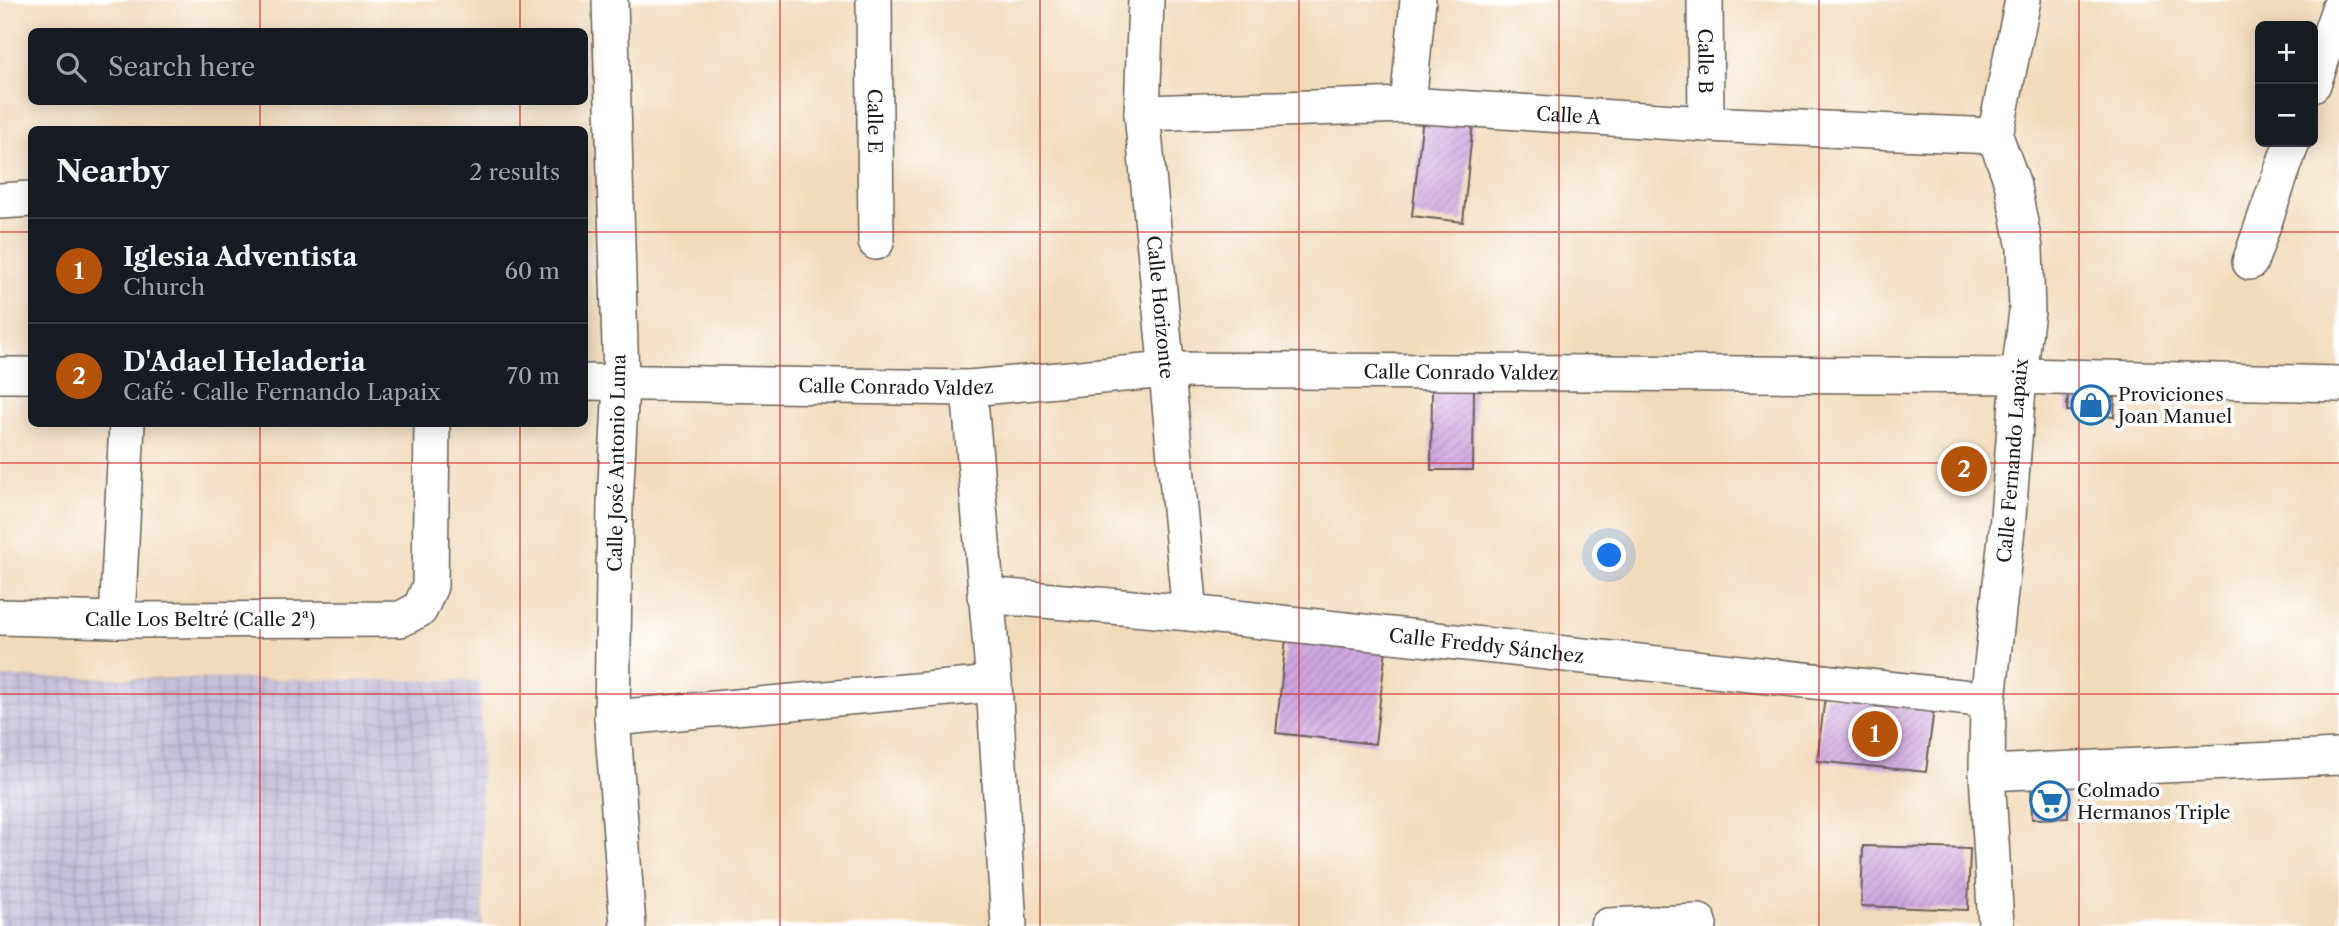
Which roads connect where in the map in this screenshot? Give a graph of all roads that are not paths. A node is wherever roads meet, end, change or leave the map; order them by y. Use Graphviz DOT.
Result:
graph roads {
  1 [pos="610,0"];
  2 [pos="874,0"];
  3 [pos="1146,0"];
  4 [pos="1418,0"];
  5 [pos="1705,0"];
  6 [pos="2022,0"];
  7 [pos="2339,9"];
  8 [pos="2318,70"];
  9 [pos="1408,105"];
  10 [pos="1142,113"];
  11 [pos="1706,124"];
  12 [pos="1995,136"];
  13 [pos="2290,147"];
  14 [pos="28,199"];
  15 [pos="0,201"];
  16 [pos="877,242"];
  17 [pos="2250,262"];
  18 [pos="1167,370"];
  19 [pos="28,374"];
  20 [pos="0,375"];
  21 [pos="2019,376"];
  22 [pos="588,382"];
  23 [pos="621,383"];
  24 [pos="2339,384"];
  25 [pos="969,388"];
  26 [pos="127,427"];
  27 [pos="432,427"];
  28 [pos="985,595"];
  29 [pos="1190,613"];
  30 [pos="0,617"];
  31 [pos="117,620"];
  32 [pos="994,684"];
  33 [pos="1988,700"];
  34 [pos="612,718"];
  35 [pos="2339,757"];
  36 [pos="1987,773"];
  37 [pos="628,926"];
  38 [pos="1009,926"];
  39 [pos="1608,926"];
  40 [pos="1699,926"];
  41 [pos="1996,926"];
  1 -- 23 [label="street, Calle José Antonio Luna"];
  2 -- 16 [label="street, Calle E"];
  3 -- 10 [label="street, Calle Horizonte"];
  4 -- 9 [label="street"];
  5 -- 11 [label="street, Calle B"];
  6 -- 12 [label="street"];
  7 -- 8 [label="street"];
  9 -- 10 [label="street, Calle A"];
  9 -- 11 [label="street, Calle A"];
  10 -- 18 [label="street, Calle Horizonte"];
  11 -- 12 [label="street, Calle A"];
  12 -- 21 [label="street, Calle Fernando Lapaix"];
  13 -- 17 [label="street"];
  14 -- 15 [label="street"];
  18 -- 21 [label="street, Calle Conrado Valdez"];
  18 -- 25 [label="street, Calle Conrado Valdez"];
  18 -- 29 [label="street, Calle Horizonte"];
  19 -- 20 [label="street"];
  21 -- 24 [label="street, Calle Conrado Valdez"];
  21 -- 33 [label="street, Calle Fernando Lapaix"];
  22 -- 23 [label="street, Calle Conrado Valdez"];
  23 -- 25 [label="street, Calle Conrado Valdez"];
  23 -- 34 [label="street, Calle José Antonio Luna"];
  25 -- 28 [label="street"];
  26 -- 31 [label="street"];
  27 -- 31 [label="street, Calle Los Beltré (Calle 2ª)"];
  28 -- 29 [label="street, Calle Freddy Sánchez"];
  28 -- 32 [label="street"];
  29 -- 33 [label="street, Calle Freddy Sánchez"];
  30 -- 31 [label="street, Calle Los Beltré (Calle 2ª)"];
  32 -- 34 [label="street"];
  32 -- 38 [label="street"];
  33 -- 36 [label="street, Calle Fernando Lapaix"];
  34 -- 37 [label="street, Calle José Antonio Luna"];
  35 -- 36 [label="street"];
  36 -- 41 [label="street, Calle Fernando Lapaix"];
  39 -- 40 [label="street"];
}
